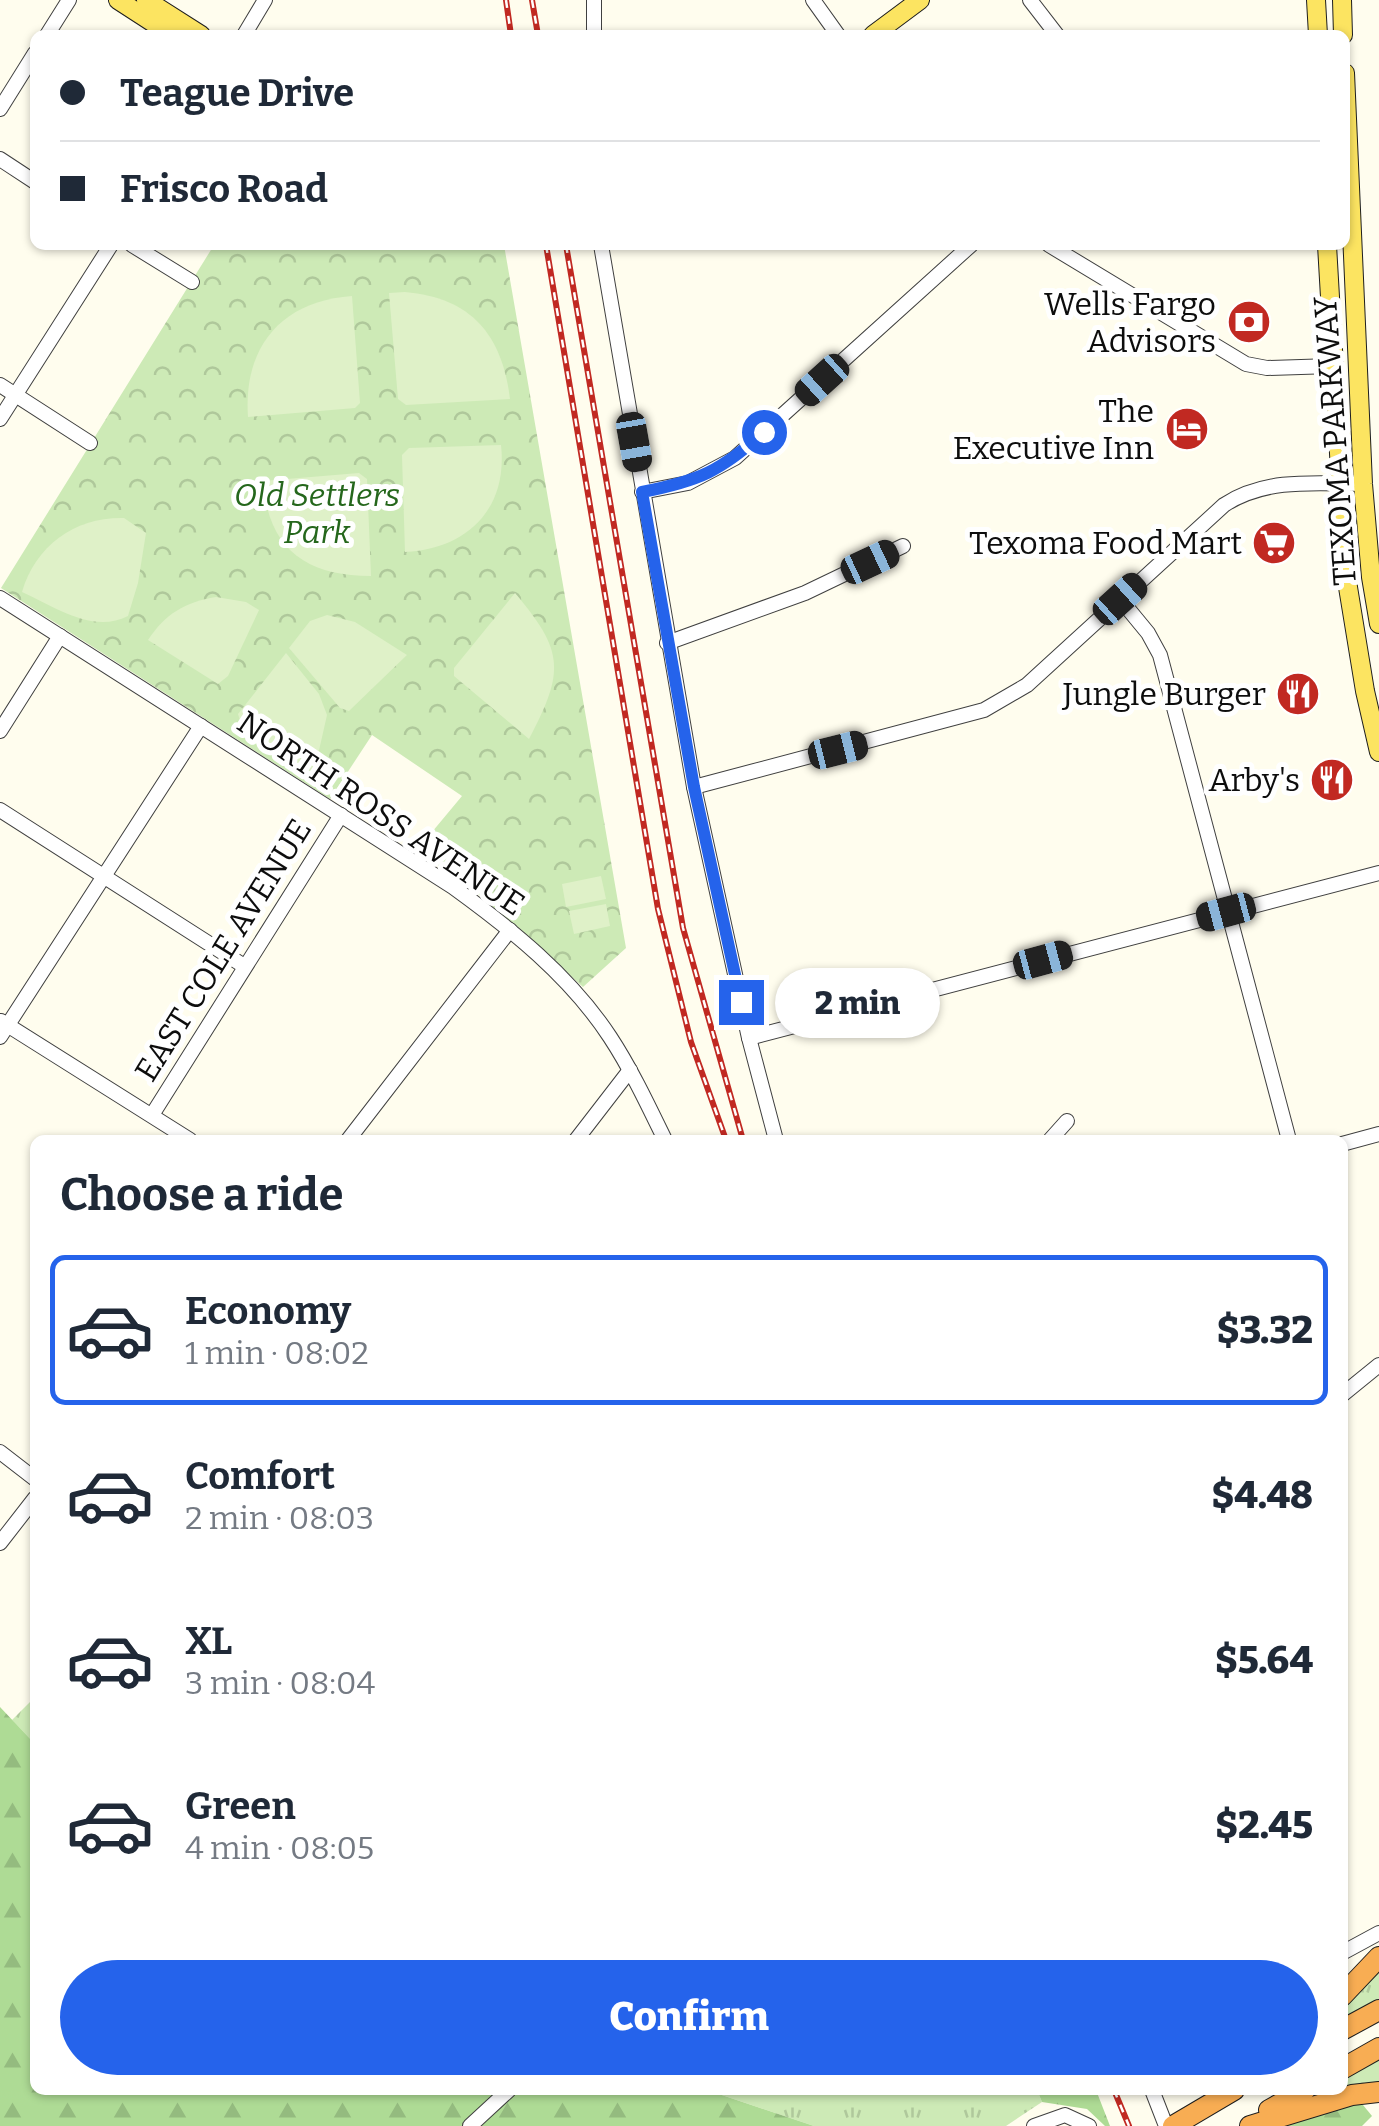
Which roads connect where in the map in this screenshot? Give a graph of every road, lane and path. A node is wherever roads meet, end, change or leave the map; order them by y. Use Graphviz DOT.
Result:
graph roads {
  1 [pos="69,0"];
  2 [pos="118,0"];
  3 [pos="146,0"];
  4 [pos="265,0"];
  5 [pos="594,0"];
  6 [pos="814,0"];
  7 [pos="920,0"];
  8 [pos="1030,0"];
  9 [pos="1316,0"];
  10 [pos="1342,0"];
  11 [pos="49,30"];
  12 [pos="164,30"];
  13 [pos="193,30"];
  14 [pos="247,30"];
  15 [pos="594,30"];
  16 [pos="835,30"];
  17 [pos="881,30"];
  18 [pos="1053,30"];
  19 [pos="1318,30"];
  20 [pos="1343,30"];
  21 [pos="30,61"];
  22 [pos="0,109"];
  23 [pos="0,160"];
  24 [pos="30,179"];
  25 [pos="1350,188"];
  26 [pos="107,250"];
  27 [pos="140,250"];
  28 [pos="602,250"];
  29 [pos="964,250"];
  30 [pos="1057,250"];
  31 [pos="1327,250"];
  32 [pos="192,282"];
  33 [pos="1332,366"];
  34 [pos="0,386"];
  35 [pos="15,395"];
  36 [pos="0,419"];
  37 [pos="90,443"];
  38 [pos="1339,484"];
  39 [pos="1363,484"];
  40 [pos="642,492"];
  41 [pos="903,546"];
  42 [pos="0,598"];
  43 [pos="1120,599"];
  44 [pos="1379,624"];
  45 [pos="60,636"];
  46 [pos="667,643"];
  47 [pos="202,726"];
  48 [pos="0,731"];
  49 [pos="1379,752"];
  50 [pos="694,787"];
  51 [pos="0,810"];
  52 [pos="341,815"];
  53 [pos="1379,874"];
  54 [pos="105,877"];
  55 [pos="1226,912"];
  56 [pos="510,930"];
  57 [pos="244,966"];
  58 [pos="3,1028"];
  59 [pos="749,1038"];
  60 [pos="630,1070"];
  61 [pos="152,1114"];
  62 [pos="1068,1122"];
  63 [pos="1379,1134"];
  64 [pos="183,1135"];
  65 [pos="352,1135"];
  66 [pos="580,1135"];
  67 [pos="662,1135"];
  68 [pos="775,1135"];
  69 [pos="1055,1135"];
  70 [pos="1288,1135"];
  71 [pos="1348,1142"];
  72 [pos="1379,1365"];
  73 [pos="1348,1389"];
  74 [pos="0,1452"];
  75 [pos="30,1475"];
  76 [pos="30,1505"];
  77 [pos="0,1544"];
  78 [pos="1379,1933"];
  79 [pos="1348,1950"];
  80 [pos="1379,1957"];
  81 [pos="1348,1990"];
  82 [pos="1379,2010"];
  83 [pos="1348,2027"];
  84 [pos="1379,2048"];
  85 [pos="1348,2066"];
  86 [pos="1379,2092"];
  87 [pos="504,2095"];
  88 [pos="1154,2095"];
  89 [pos="1224,2095"];
  90 [pos="1296,2095"];
  91 [pos="470,2126"];
  92 [pos="1034,2126"];
  93 [pos="1089,2126"];
  94 [pos="1170,2126"];
  95 [pos="1241,2126"];
  96 [pos="1250,2126"];
  1 -- 11 [label="street"];
  2 -- 12 [label="main road"];
  3 -- 13 [label="main road"];
  4 -- 14 [label="street"];
  5 -- 15 [label="street"];
  6 -- 16 [label="street"];
  7 -- 17 [label="main road"];
  8 -- 18 [label="street"];
  9 -- 19 [label="main road"];
  10 -- 20 [label="main road"];
  21 -- 22 [label="street"];
  23 -- 24 [label="street"];
  25 -- 39 [label="main road, TEXOMA PARKWAY"];
  26 -- 35 [label="street"];
  27 -- 32 [label="street"];
  28 -- 40 [label="street"];
  29 -- 40 [label="street"];
  30 -- 33 [label="street"];
  31 -- 33 [label="main road, TEXOMA PARKWAY"];
  33 -- 38 [label="main road, TEXOMA PARKWAY"];
  34 -- 35 [label="street"];
  35 -- 36 [label="street"];
  35 -- 37 [label="street"];
  38 -- 39 [label="street"];
  38 -- 43 [label="street"];
  38 -- 49 [label="main road, TEXOMA PARKWAY"];
  39 -- 44 [label="main road, TEXOMA PARKWAY"];
  40 -- 46 [label="street"];
  41 -- 46 [label="street"];
  42 -- 45 [label="street, NORTH ROSS AVENUE"];
  43 -- 50 [label="street"];
  43 -- 55 [label="street"];
  45 -- 47 [label="street, NORTH ROSS AVENUE"];
  45 -- 48 [label="street"];
  46 -- 50 [label="street"];
  47 -- 52 [label="street, NORTH ROSS AVENUE"];
  47 -- 54 [label="street"];
  50 -- 59 [label="street"];
  51 -- 54 [label="street"];
  52 -- 56 [label="street, NORTH ROSS AVENUE"];
  52 -- 57 [label="street, EAST COLE AVENUE"];
  53 -- 55 [label="street"];
  54 -- 57 [label="street"];
  54 -- 58 [label="street"];
  55 -- 59 [label="street"];
  55 -- 70 [label="street"];
  56 -- 60 [label="street, NORTH ROSS AVENUE"];
  56 -- 65 [label="street"];
  57 -- 61 [label="street, EAST COLE AVENUE"];
  58 -- 61 [label="street"];
  59 -- 68 [label="street"];
  60 -- 66 [label="street"];
  60 -- 67 [label="street, NORTH ROSS AVENUE"];
  61 -- 64 [label="street"];
  62 -- 69 [label="street"];
  63 -- 71 [label="street"];
  72 -- 73 [label="street"];
  74 -- 75 [label="street"];
  76 -- 77 [label="street"];
  78 -- 79 [label="street"];
  80 -- 81 [label="highway"];
  82 -- 83 [label="highway"];
  84 -- 85 [label="highway"];
  86 -- 96 [label="highway"];
  87 -- 91 [label="street"];
  88 -- 94 [label="street"];
  89 -- 94 [label="highway"];
  90 -- 95 [label="highway"];
  92 -- 93 [label="street"];
}
